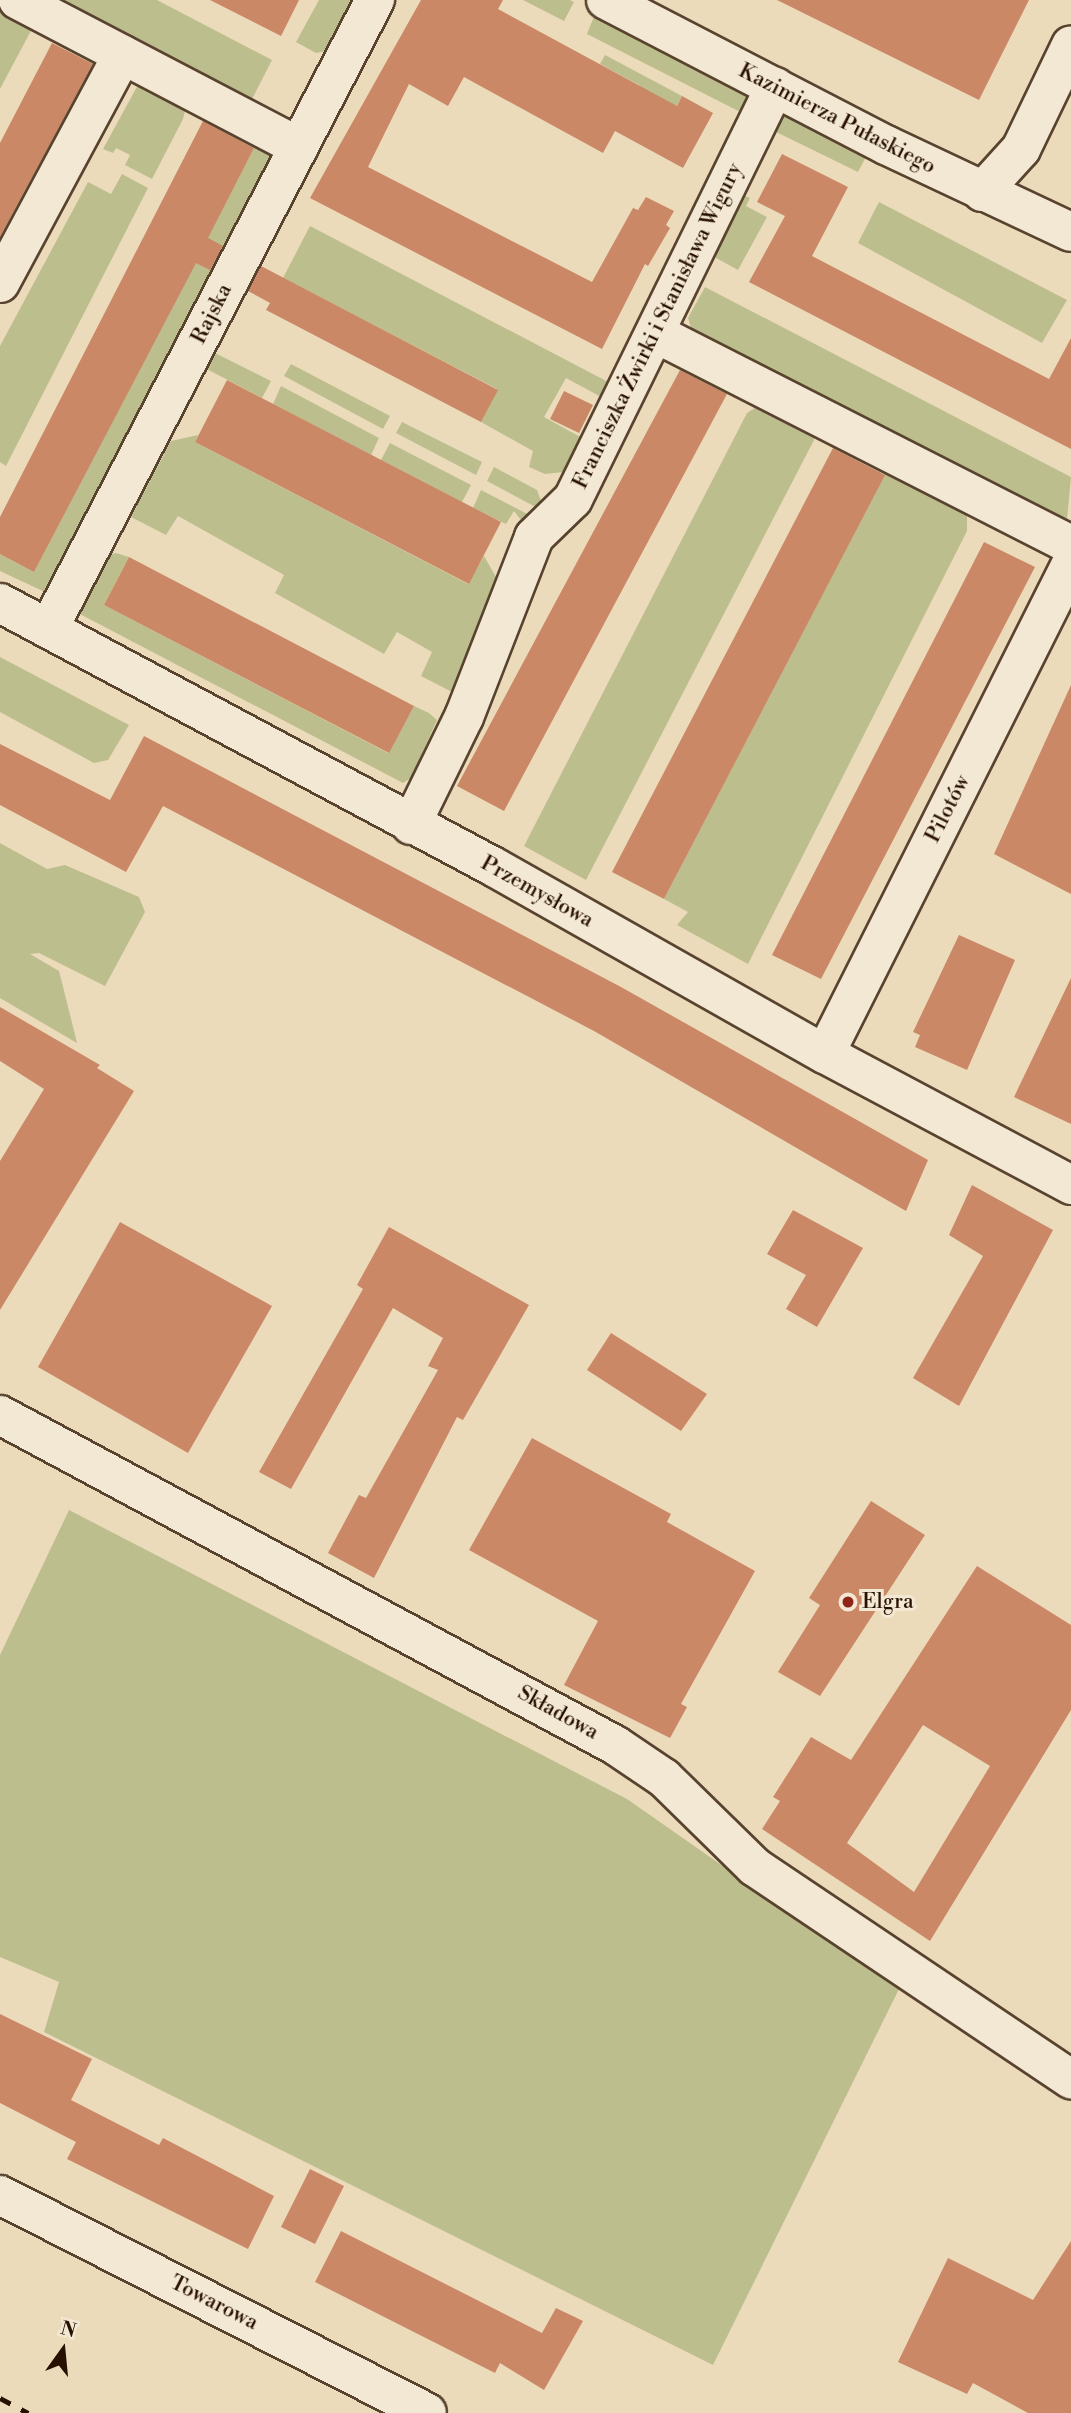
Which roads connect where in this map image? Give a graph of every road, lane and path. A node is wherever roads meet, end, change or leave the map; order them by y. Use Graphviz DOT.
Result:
graph roads {
  1 [pos="18,0"];
  2 [pos="375,0"];
  3 [pos="606,0"];
  4 [pos="1071,45"];
  5 [pos="122,55"];
  6 [pos="775,88"];
  7 [pos="299,147"];
  8 [pos="982,192"];
  9 [pos="1071,232"];
  10 [pos="0,283"];
  11 [pos="655,333"];
  12 [pos="1071,545"];
  13 [pos="1071,564"];
  14 [pos="0,603"];
  15 [pos="49,628"];
  16 [pos="411,825"];
  17 [pos="825,1054"];
  18 [pos="1071,1185"];
  19 [pos="0,1415"];
  20 [pos="1071,2079"];
  21 [pos="0,2195"];
  22 [pos="427,2413"];
  1 -- 5 [label="street"];
  2 -- 7 [label="street, Rajska"];
  3 -- 6 [label="street, Kazimierza Pułaskiego"];
  4 -- 8 [label="street"];
  5 -- 7 [label="street"];
  5 -- 10 [label="street"];
  6 -- 8 [label="street, Kazimierza Pułaskiego"];
  6 -- 11 [label="street, Franciszka Żwirki i Stanisława Wigury"];
  7 -- 15 [label="street, Rajska"];
  8 -- 9 [label="street, Kazimierza Pułaskiego"];
  11 -- 12 [label="street"];
  11 -- 16 [label="street, Franciszka Żwirki i Stanisława Wigury"];
  13 -- 17 [label="street, Pilotów"];
  14 -- 15 [label="street, Przemysłowa"];
  15 -- 16 [label="street, Przemysłowa"];
  16 -- 17 [label="street, Przemysłowa"];
  17 -- 18 [label="street, Przemysłowa"];
  19 -- 20 [label="street, Składowa"];
  21 -- 22 [label="street, Towarowa"];
}
